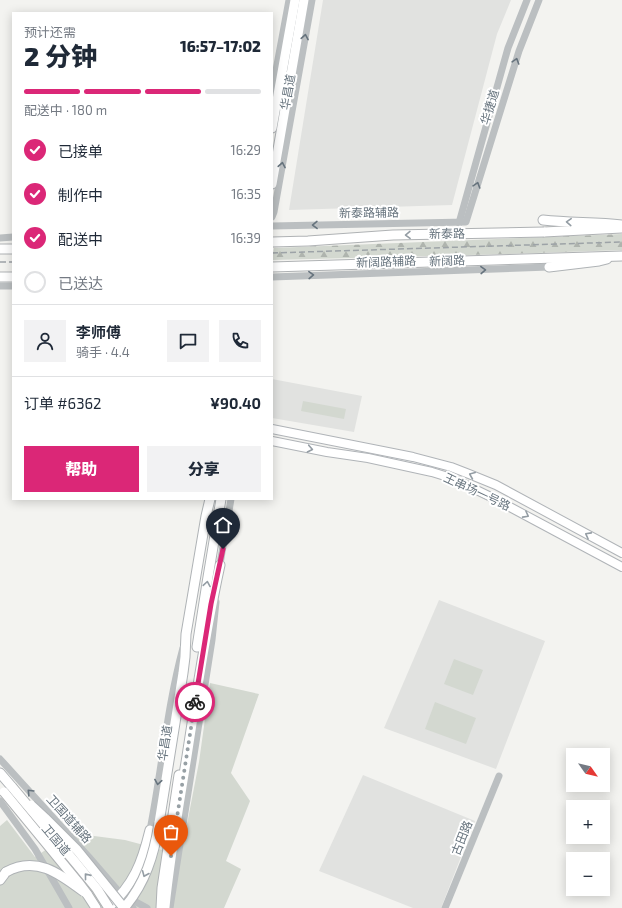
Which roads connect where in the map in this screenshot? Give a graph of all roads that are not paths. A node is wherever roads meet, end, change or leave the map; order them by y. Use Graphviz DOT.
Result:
graph roads {
  1 [pos="289,0"];
  2 [pos="296,0"];
  3 [pos="304,0"];
  4 [pos="312,0"];
  5 [pos="527,0"];
  6 [pos="539,0"];
  7 [pos="273,87"];
  8 [pos="273,123"];
  9 [pos="273,178"];
  10 [pos="273,214"];
  11 [pos="543,220"];
  12 [pos="462,223"];
  13 [pos="273,226"];
  14 [pos="622,227"];
  15 [pos="12,237"];
  16 [pos="0,238"];
  17 [pos="273,242"];
  18 [pos="0,249"];
  19 [pos="12,249"];
  20 [pos="621,256"];
  21 [pos="273,267"];
  22 [pos="549,267"];
  23 [pos="0,277"];
  24 [pos="12,277"];
  25 [pos="273,277"];
  26 [pos="0,286"];
  27 [pos="12,286"];
  28 [pos="273,425"];
  29 [pos="273,429"];
  30 [pos="273,432"];
  31 [pos="273,441"];
  32 [pos="340,443"];
  33 [pos="209,500"];
  34 [pos="221,500"];
  35 [pos="231,500"];
  36 [pos="622,553"];
  37 [pos="220,565"];
  38 [pos="622,567"];
  39 [pos="186,634"];
  40 [pos="0,759"];
  41 [pos="0,773"];
  42 [pos="499,776"];
  43 [pos="5,788"];
  44 [pos="0,801"];
  45 [pos="62,827"];
  46 [pos="150,830"];
  47 [pos="35,849"];
  48 [pos="3,874"];
  49 [pos="0,880"];
  50 [pos="87,894"];
  51 [pos="122,894"];
  52 [pos="62,897"];
  53 [pos="63,908"];
  54 [pos="69,908"];
  55 [pos="96,908"];
  56 [pos="109,908"];
  57 [pos="124,908"];
  58 [pos="133,908"];
  59 [pos="147,908"];
  60 [pos="161,908"];
  61 [pos="165,908"];
  62 [pos="170,908"];
  63 [pos="445,908"];
  1 -- 7 [label="street"];
  2 -- 8 [label="main road, 华昌道"];
  3 -- 9 [label="main road, 华昌道"];
  10 -- 4 [label="street, one-way"];
  5 -- 12 [label="street, 华捷道"];
  12 -- 6 [label="street, 华捷道, one-way"];
  14 -- 11 [label="main road, one-way"];
  12 -- 13 [label="street, 新泰路辅路, one-way"];
  14 -- 17 [label="main road, 新泰路, one-way, bridge"];
  15 -- 16 [label="street"];
  18 -- 19 [label="main road"];
  20 -- 21 [label="main road, 新阔路"];
  20 -- 22 [label="main road"];
  25 -- 22 [label="street, 新阔路辅路, one-way"];
  23 -- 24 [label="main road"];
  26 -- 27 [label="street"];
  28 -- 32 [label="main road"];
  29 -- 32 [label="main road, 王串场一号路"];
  30 -- 32 [label="main road"];
  31 -- 38 [label="main road, 王串场一号路, one-way"];
  36 -- 32 [label="main road, 王串场一号路, one-way"];
  33 -- 39 [label="main road, 华昌道"];
  60 -- 34 [label="main road, 华昌道, one-way"];
  35 -- 37 [label="street"];
  37 -- 61 [label="main road"];
  37 -- 62 [label="street"];
  39 -- 46 [label="street, 华昌道, one-way"];
  39 -- 57 [label="main road, 华昌道, one-way, bridge"];
  45 -- 40 [label="street, 卫国道辅路, one-way"];
  41 -- 43 [label="main road, 卫国道"];
  42 -- 63 [label="street, 古田路"];
  43 -- 50 [label="main road, 卫国道, bridge"];
  56 -- 43 [label="main road, 卫国道, one-way, bridge"];
  43 -- 57 [label="main road, bridge"];
  44 -- 47 [label="street"];
  45 -- 47 [label="street"];
  45 -- 51 [label="street, 卫国道辅路"];
  46 -- 51 [label="main road"];
  47 -- 52 [label="street"];
  48 -- 49 [label="main road"];
  48 -- 50 [label="main road, bridge"];
  50 -- 55 [label="main road, 卫国道"];
  51 -- 56 [label="main road"];
  51 -- 58 [label="street, 卫国道辅路"];
  51 -- 59 [label="street"];
  52 -- 53 [label="street"];
  52 -- 54 [label="street"];
}
